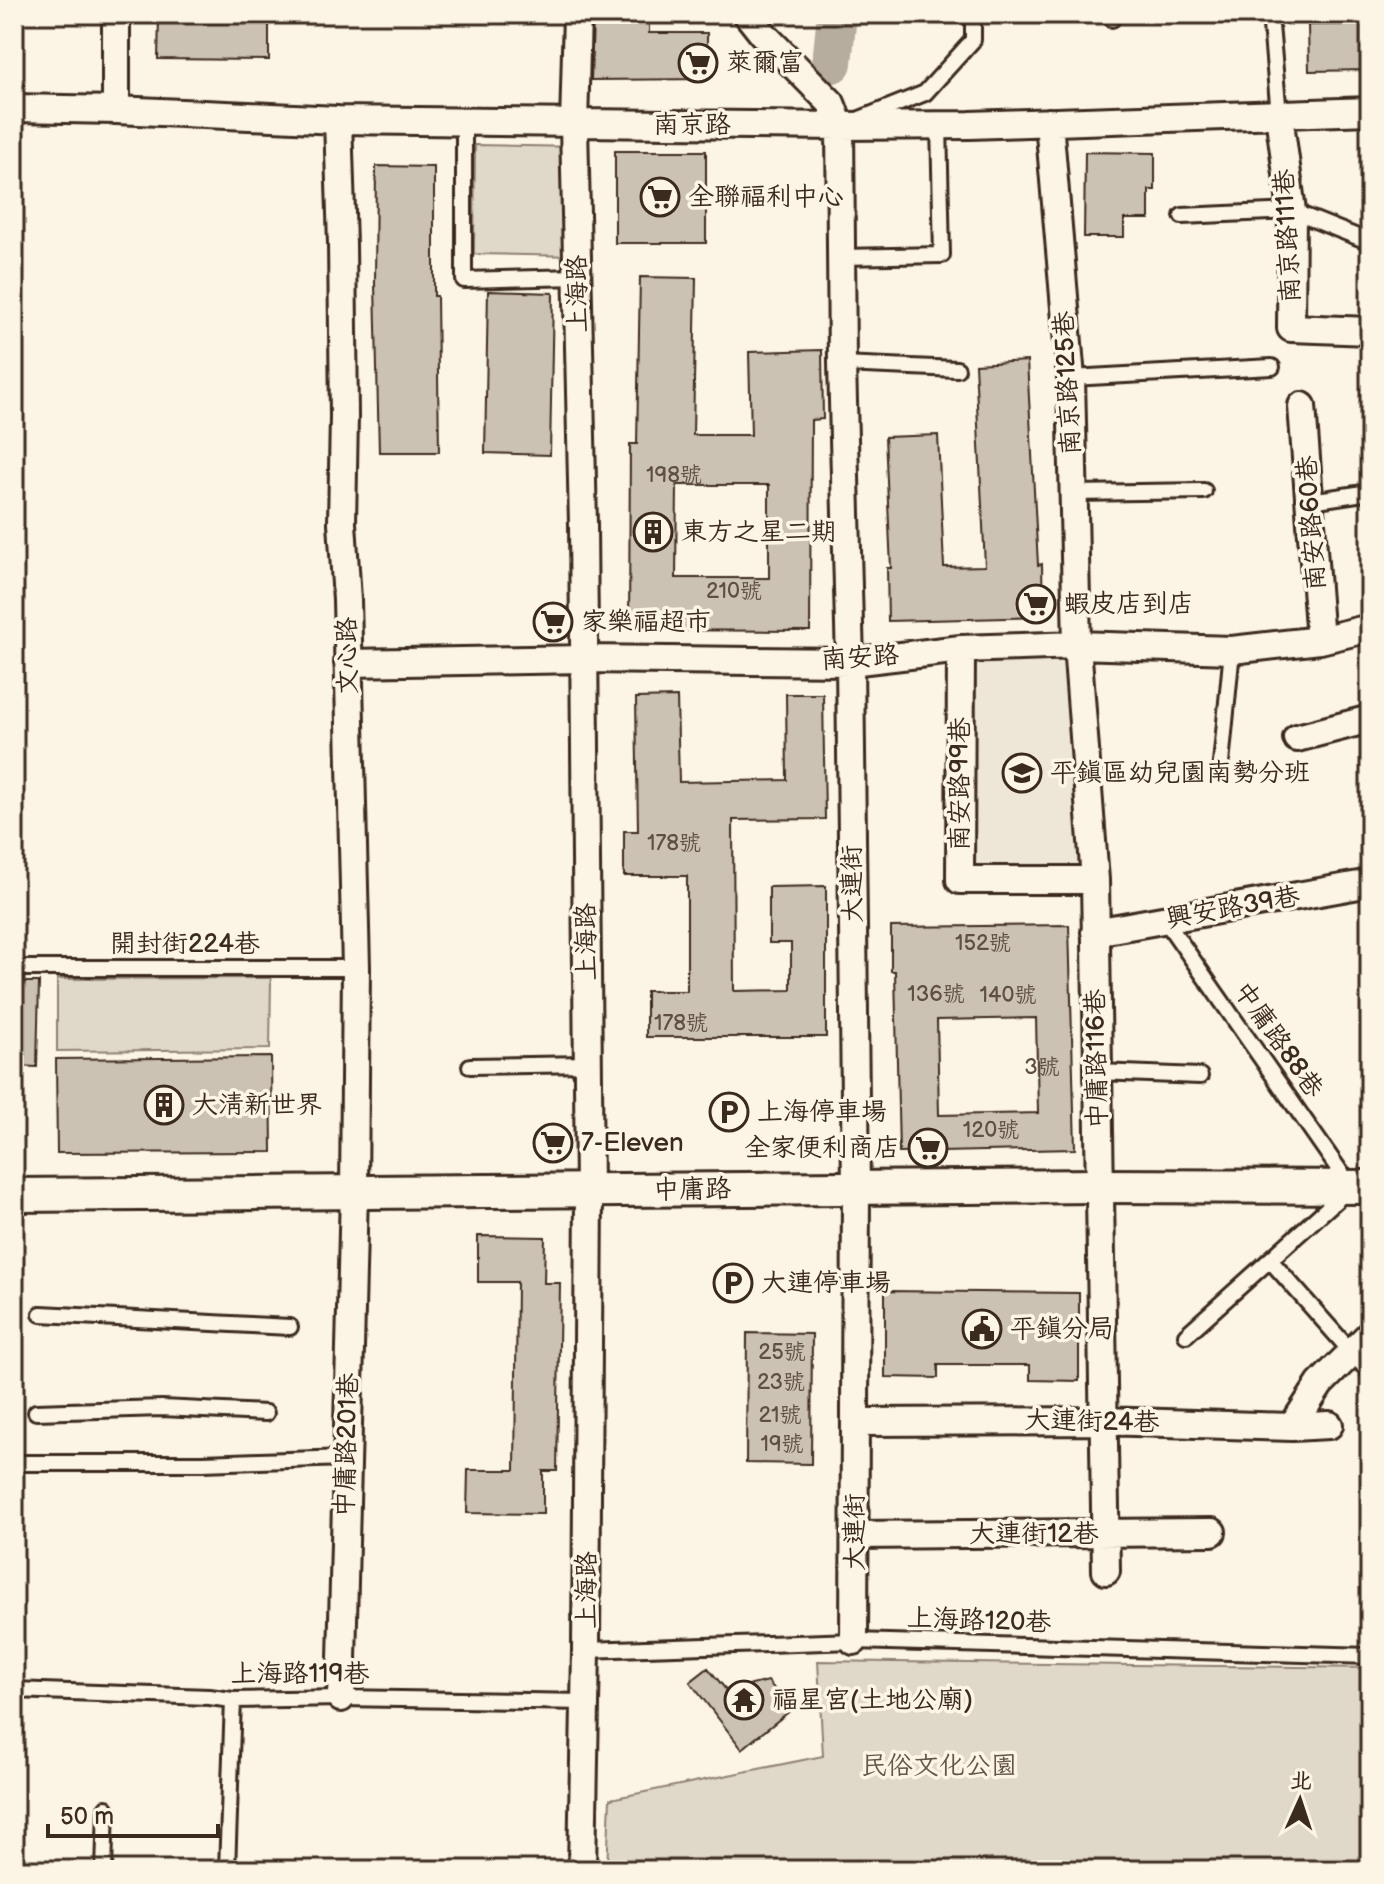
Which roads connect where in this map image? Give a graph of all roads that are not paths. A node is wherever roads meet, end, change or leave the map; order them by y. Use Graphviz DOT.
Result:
graph roads {
  1 [pos="116,14"];
  2 [pos="577,14"];
  3 [pos="747,14"];
  4 [pos="973,14"];
  5 [pos="1270,14"];
  6 [pos="14,108"];
  7 [pos="116,110"];
  8 [pos="1370,111"];
  9 [pos="1279,115"];
  10 [pos="338,120"];
  11 [pos="464,121"];
  12 [pos="1049,122"];
  13 [pos="574,125"];
  14 [pos="939,125"];
  15 [pos="840,126"];
  16 [pos="1292,211"];
  17 [pos="1182,216"];
  18 [pos="1370,242"];
  19 [pos="841,257"];
  20 [pos="578,277"];
  21 [pos="1370,331"];
  22 [pos="842,364"];
  23 [pos="1272,367"];
  24 [pos="957,369"];
  25 [pos="1071,378"];
  26 [pos="1302,406"];
  27 [pos="1204,491"];
  28 [pos="1370,492"];
  29 [pos="1074,493"];
  30 [pos="1311,501"];
  31 [pos="1370,628"];
  32 [pos="1320,640"];
  33 [pos="1077,645"];
  34 [pos="961,649"];
  35 [pos="1232,650"];
  36 [pos="585,659"];
  37 [pos="850,662"];
  38 [pos="348,663"];
  39 [pos="1370,719"];
  40 [pos="1297,738"];
  41 [pos="1220,774"];
  42 [pos="1095,880"];
  43 [pos="1370,883"];
  44 [pos="1165,920"];
  45 [pos="1095,932"];
  46 [pos="14,968"];
  47 [pos="356,968"];
  48 [pos="588,1064"];
  49 [pos="470,1066"];
  50 [pos="1098,1072"];
  51 [pos="1200,1076"];
  52 [pos="1099,1186"];
  53 [pos="1360,1187"];
  54 [pos="856,1188"];
  55 [pos="589,1191"];
  56 [pos="354,1192"];
  57 [pos="14,1195"];
  58 [pos="1270,1260"];
  59 [pos="41,1314"];
  60 [pos="290,1327"];
  61 [pos="1370,1334"];
  62 [pos="1186,1335"];
  63 [pos="1351,1353"];
  64 [pos="1370,1373"];
  65 [pos="36,1412"];
  66 [pos="266,1413"];
  67 [pos="1103,1421"];
  68 [pos="856,1422"];
  69 [pos="1329,1425"];
  70 [pos="1292,1427"];
  71 [pos="346,1458"];
  72 [pos="14,1463"];
  73 [pos="1212,1532"];
  74 [pos="1106,1534"];
  75 [pos="855,1535"];
  76 [pos="1106,1571"];
  77 [pos="854,1641"];
  78 [pos="586,1650"];
  79 [pos="1370,1656"];
  80 [pos="14,1690"];
  81 [pos="341,1698"];
  82 [pos="233,1700"];
  83 [pos="585,1702"];
  84 [pos="106,1808"];
  85 [pos="104,1870"];
  86 [pos="227,1870"];
  87 [pos="582,1870"];
  1 -- 7 [label="street"];
  2 -- 13 [label="street, 上海路"];
  3 -- 15 [label="street"];
  4 -- 15 [label="lane"];
  5 -- 9 [label="lane"];
  6 -- 7 [label="street, 南京路"];
  7 -- 10 [label="street, 南京路"];
  8 -- 9 [label="street, 南京路"];
  9 -- 12 [label="street, 南京路"];
  9 -- 16 [label="street, 南京路111巷"];
  10 -- 11 [label="street, 南京路"];
  10 -- 38 [label="street, 文心路"];
  11 -- 13 [label="street, 南京路"];
  11 -- 20 [label="lane"];
  12 -- 14 [label="street, 南京路"];
  12 -- 25 [label="street, 南京路125巷"];
  13 -- 15 [label="street, 南京路"];
  13 -- 20 [label="street, 上海路"];
  14 -- 15 [label="street, 南京路"];
  14 -- 19 [label="lane"];
  15 -- 19 [label="street, 大連街"];
  16 -- 17 [label="lane"];
  16 -- 18 [label="lane"];
  16 -- 21 [label="street, 南京路111巷"];
  19 -- 22 [label="street, 大連街"];
  20 -- 36 [label="street, 上海路"];
  22 -- 24 [label="lane"];
  22 -- 37 [label="street, 大連街"];
  23 -- 25 [label="lane"];
  25 -- 29 [label="street, 南京路125巷"];
  26 -- 30 [label="street, 南安路60巷"];
  27 -- 29 [label="lane"];
  28 -- 30 [label="lane"];
  29 -- 33 [label="street, 南京路125巷"];
  30 -- 32 [label="street, 南安路60巷"];
  31 -- 32 [label="street, 南安路"];
  32 -- 35 [label="street, 南安路"];
  33 -- 34 [label="street, 南安路"];
  33 -- 35 [label="street, 南安路"];
  33 -- 42 [label="street, 南京路125巷"];
  34 -- 37 [label="street, 南安路"];
  34 -- 42 [label="street, 南安路99巷"];
  35 -- 41 [label="lane"];
  36 -- 37 [label="street, 南安路"];
  36 -- 38 [label="street, 南安路"];
  36 -- 48 [label="street, 上海路"];
  37 -- 54 [label="street, 大連街"];
  38 -- 47 [label="street, 文心路"];
  39 -- 40 [label="street"];
  42 -- 45 [label="street, 中庸路116巷"];
  43 -- 44 [label="street, 興安路39巷"];
  44 -- 45 [label="street, 興安路39巷"];
  44 -- 53 [label="lane, 中庸路88巷"];
  45 -- 50 [label="street, 中庸路116巷"];
  46 -- 47 [label="lane, 開封街224巷"];
  47 -- 56 [label="street, 文心路"];
  48 -- 49 [label="lane"];
  48 -- 55 [label="street, 上海路"];
  50 -- 51 [label="lane"];
  50 -- 52 [label="street, 中庸路116巷"];
  52 -- 53 [label="street, 中庸路"];
  52 -- 54 [label="street, 中庸路"];
  52 -- 67 [label="street, 中庸路116巷"];
  53 -- 58 [label="lane"];
  54 -- 55 [label="street, 中庸路"];
  54 -- 68 [label="street, 大連街"];
  55 -- 56 [label="street, 中庸路"];
  55 -- 78 [label="street, 上海路"];
  56 -- 57 [label="street, 中庸路"];
  56 -- 71 [label="street, 中庸路201巷"];
  58 -- 62 [label="lane"];
  58 -- 63 [label="lane"];
  59 -- 60 [label="lane"];
  61 -- 63 [label="street"];
  63 -- 64 [label="lane"];
  63 -- 70 [label="street"];
  65 -- 66 [label="lane"];
  67 -- 68 [label="street, 大連街24巷"];
  67 -- 70 [label="street, 大連街24巷"];
  67 -- 74 [label="street, 中庸路116巷"];
  68 -- 75 [label="street, 大連街"];
  69 -- 70 [label="street, 大連街24巷"];
  71 -- 72 [label="lane"];
  71 -- 81 [label="street, 中庸路201巷"];
  73 -- 74 [label="street, 大連街12巷"];
  74 -- 75 [label="street, 大連街12巷"];
  74 -- 76 [label="street, 中庸路116巷"];
  75 -- 77 [label="street, 大連街"];
  77 -- 78 [label="lane, 上海路120巷"];
  77 -- 79 [label="lane, 上海路120巷"];
  78 -- 83 [label="street, 上海路"];
  80 -- 82 [label="lane, 上海路119巷"];
  81 -- 82 [label="lane, 上海路119巷"];
  81 -- 83 [label="lane, 上海路119巷"];
  82 -- 86 [label="lane"];
  83 -- 87 [label="street, 上海路"];
  84 -- 85 [label="lane"];
}
